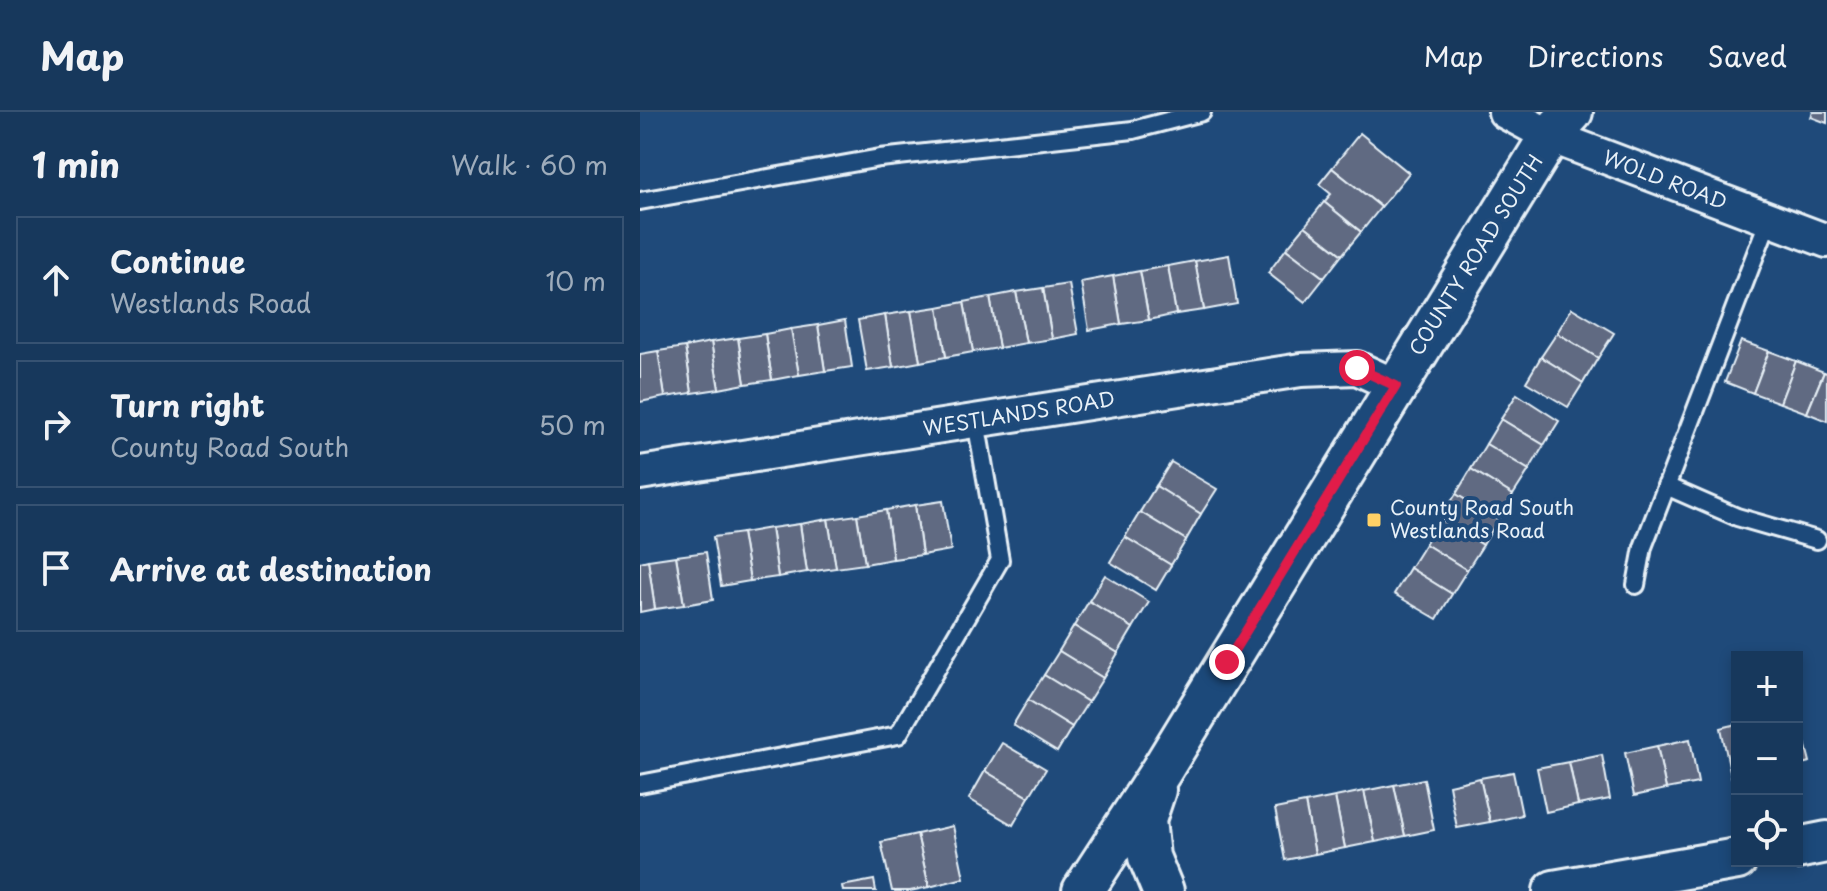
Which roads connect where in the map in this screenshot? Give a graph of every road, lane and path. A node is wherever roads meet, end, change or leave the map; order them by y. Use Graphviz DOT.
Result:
graph roads {
  1 [pos="1202,112"];
  2 [pos="1505,112"];
  3 [pos="1561,124"];
  4 [pos="640,201"];
  5 [pos="1769,219"];
  6 [pos="1827,241"];
  7 [pos="1396,386"];
  8 [pos="976,421"];
  9 [pos="640,473"];
  10 [pos="1666,486"];
  11 [pos="1817,540"];
  12 [pos="1636,585"];
  13 [pos="1161,771"];
  14 [pos="640,784"];
  15 [pos="1145,820"];
  16 [pos="1827,842"];
  17 [pos="1803,847"];
  18 [pos="1722,871"];
  19 [pos="1083,891"];
  20 [pos="1119,891"];
  21 [pos="1163,891"];
  22 [pos="1554,891"];
  1 -- 4 [label="lane"];
  2 -- 3 [label="street, WOLD ROAD"];
  3 -- 5 [label="street, WOLD ROAD"];
  3 -- 7 [label="street, COUNTY ROAD SOUTH"];
  5 -- 6 [label="street, WOLD ROAD"];
  5 -- 10 [label="lane"];
  7 -- 8 [label="street, WESTLANDS ROAD"];
  7 -- 13 [label="street, COUNTY ROAD SOUTH"];
  8 -- 9 [label="street, WESTLANDS ROAD"];
  8 -- 14 [label="lane"];
  10 -- 11 [label="lane"];
  10 -- 12 [label="lane"];
  13 -- 15 [label="street, COUNTY ROAD SOUTH"];
  13 -- 19 [label="street, COUNTY ROAD SOUTH"];
  15 -- 20 [label="street, COUNTY ROAD SOUTH"];
  15 -- 21 [label="street, COUNTY ROAD SOUTH"];
  16 -- 17 [label="street"];
  18 -- 22 [label="street"];
}
